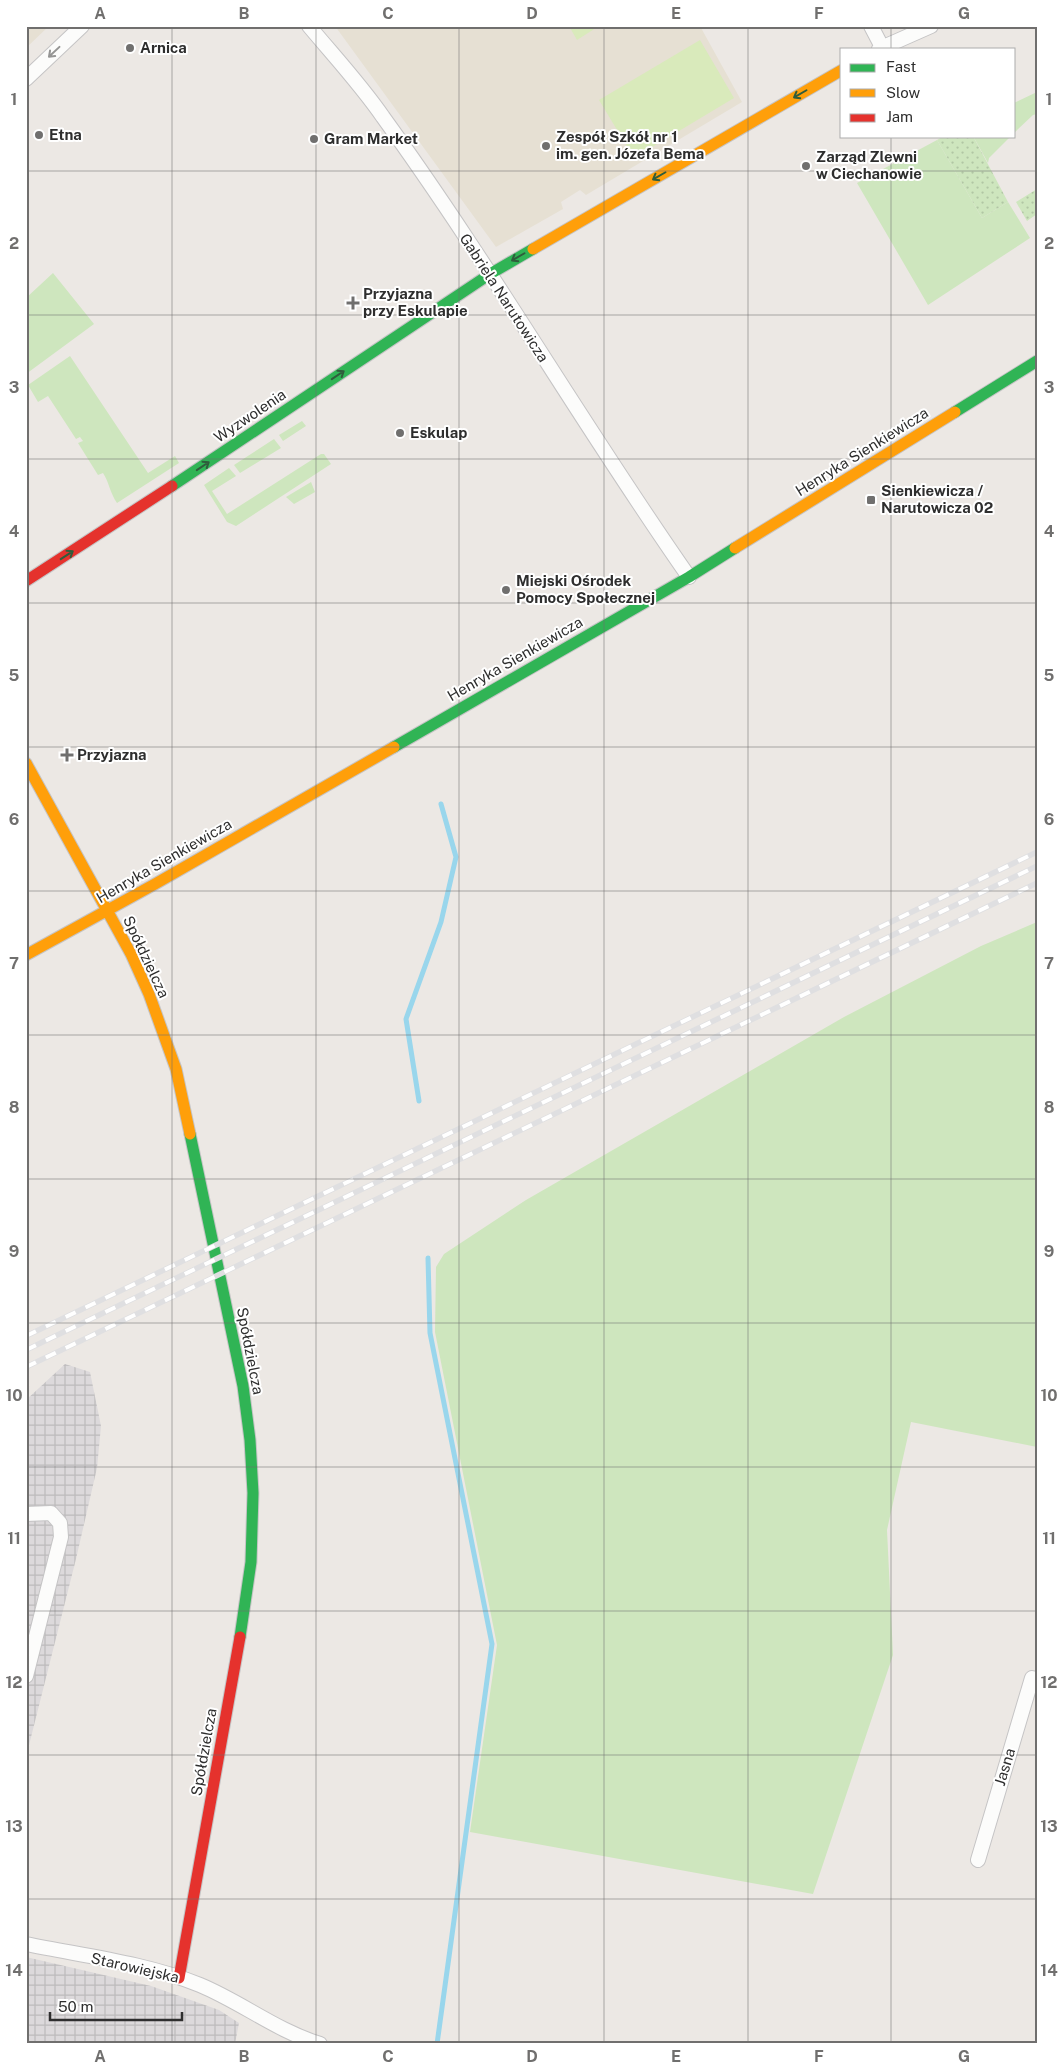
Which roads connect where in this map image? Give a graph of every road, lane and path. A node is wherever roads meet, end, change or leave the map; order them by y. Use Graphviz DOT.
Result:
graph roads {
  1 [pos="82,26"];
  2 [pos="309,26"];
  3 [pos="872,26"];
  4 [pos="931,26"];
  5 [pos="880,48"];
  6 [pos="840,71"];
  7 [pos="26,79"];
  8 [pos="490,274"];
  9 [pos="1037,361"];
  10 [pos="689,577"];
  11 [pos="26,582"];
  12 [pos="26,763"];
  13 [pos="108,911"];
  14 [pos="26,955"];
  15 [pos="26,1514"];
  16 [pos="26,1676"];
  17 [pos="1037,1679"];
  18 [pos="978,1860"];
  19 [pos="26,1944"];
  20 [pos="179,1978"];
  21 [pos="320,2044"];
  1 -- 7 [label="street, one-way"];
  2 -- 8 [label="street, Gabriela Narutowicza"];
  3 -- 5 [label="street"];
  4 -- 5 [label="street"];
  6 -- 8 [label="street, Wyzwolenia, one-way"];
  8 -- 10 [label="street, Gabriela Narutowicza"];
  11 -- 8 [label="street, Wyzwolenia, one-way"];
  9 -- 10 [label="street, Henryka Sienkiewicza"];
  10 -- 13 [label="street, Henryka Sienkiewicza"];
  12 -- 13 [label="street, Spółdzielcza"];
  13 -- 14 [label="street, Henryka Sienkiewicza"];
  13 -- 20 [label="street, Spółdzielcza"];
  15 -- 16 [label="street"];
  17 -- 18 [label="street, Jasna"];
  19 -- 20 [label="street, Starowiejska"];
  20 -- 21 [label="street, Starowiejska"];
}
